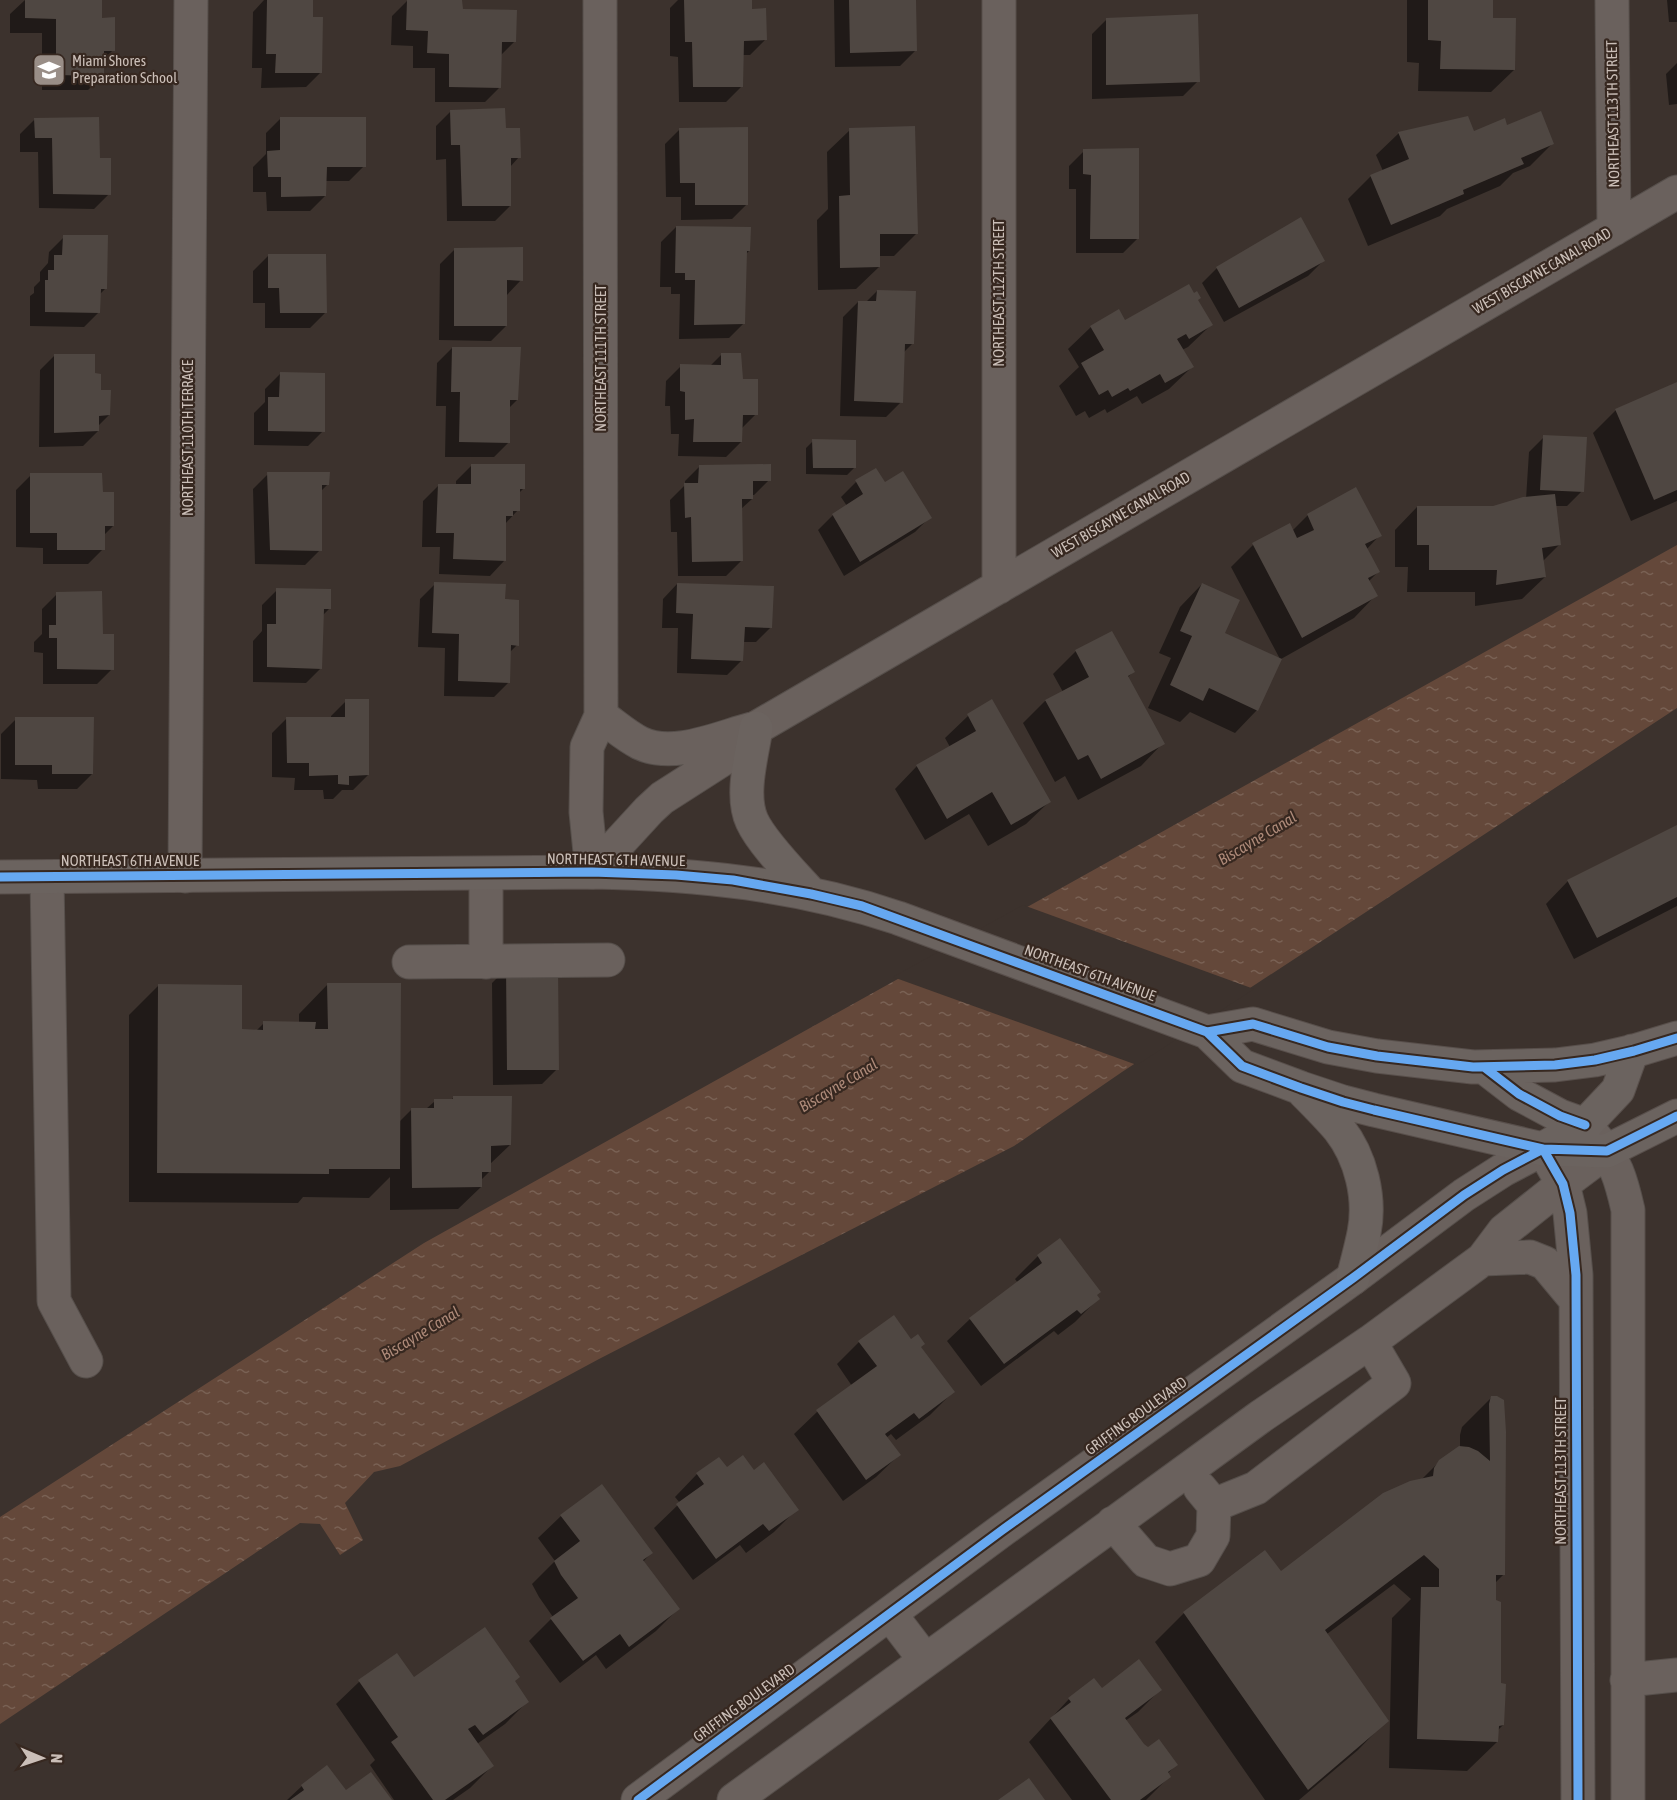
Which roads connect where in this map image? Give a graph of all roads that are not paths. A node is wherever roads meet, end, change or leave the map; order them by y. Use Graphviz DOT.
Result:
graph roads {
  1 [pos="191,0"];
  2 [pos="600,0"];
  3 [pos="999,0"];
  4 [pos="1612,0"];
  5 [pos="1677,192"];
  6 [pos="1614,228"];
  7 [pos="999,586"];
  8 [pos="601,716"];
  9 [pos="756,728"];
  10 [pos="592,872"];
  11 [pos="486,874"];
  12 [pos="0,876"];
  13 [pos="185,876"];
  14 [pos="47,877"];
  15 [pos="811,894"];
  16 [pos="608,960"];
  17 [pos="409,962"];
  18 [pos="486,962"];
  19 [pos="1207,1032"];
  20 [pos="1677,1038"];
  21 [pos="1632,1051"];
  22 [pos="1484,1067"];
  23 [pos="1301,1088"];
  24 [pos="1677,1116"];
  25 [pos="1585,1125"];
  26 [pos="1543,1149"];
  27 [pos="1607,1151"];
  28 [pos="1563,1184"];
  29 [pos="1483,1259"];
  30 [pos="1353,1278"];
  31 [pos="1575,1299"];
  32 [pos="1370,1342"];
  33 [pos="86,1361"];
  34 [pos="1186,1471"];
  35 [pos="1214,1505"];
  36 [pos="1113,1524"];
  37 [pos="890,1614"];
  38 [pos="925,1660"];
  39 [pos="1677,1675"];
  40 [pos="1627,1680"];
  41 [pos="638,1800"];
  42 [pos="734,1800"];
  43 [pos="1578,1800"];
  44 [pos="1628,1800"];
  1 -- 13 [label="street, NORTHEAST 110TH TERRACE"];
  2 -- 8 [label="street, NORTHEAST 111TH STREET"];
  3 -- 7 [label="street, NORTHEAST 112TH STREET"];
  4 -- 6 [label="street, NORTHEAST 113TH STREET"];
  5 -- 6 [label="street, WEST BISCAYNE CANAL ROAD"];
  6 -- 7 [label="street, WEST BISCAYNE CANAL ROAD"];
  7 -- 9 [label="street, WEST BISCAYNE CANAL ROAD"];
  8 -- 9 [label="street"];
  8 -- 10 [label="street"];
  9 -- 10 [label="street, WEST BISCAYNE CANAL ROAD"];
  9 -- 15 [label="main road"];
  10 -- 11 [label="main road, NORTHEAST 6TH AVENUE"];
  10 -- 15 [label="main road, NORTHEAST 6TH AVENUE"];
  11 -- 13 [label="main road, NORTHEAST 6TH AVENUE"];
  11 -- 18 [label="street"];
  12 -- 14 [label="main road, NORTHEAST 6TH AVENUE"];
  13 -- 14 [label="main road, NORTHEAST 6TH AVENUE"];
  14 -- 33 [label="street"];
  15 -- 19 [label="main road, NORTHEAST 6TH AVENUE"];
  16 -- 18 [label="street"];
  17 -- 18 [label="street"];
  19 -- 22 [label="main road, NORTHEAST 6TH AVENUE"];
  19 -- 23 [label="main road, NORTHEAST 6TH AVENUE"];
  20 -- 21 [label="main road, NORTHEAST 6TH AVENUE"];
  21 -- 22 [label="main road, NORTHEAST 6TH AVENUE"];
  21 -- 25 [label="main road, GRIFFING BOULEVARD"];
  22 -- 25 [label="main road"];
  23 -- 26 [label="main road, NORTHEAST 6TH AVENUE"];
  23 -- 30 [label="main road"];
  24 -- 27 [label="main road, GRIFFING BOULEVARD"];
  25 -- 26 [label="main road, GRIFFING BOULEVARD"];
  25 -- 27 [label="street"];
  26 -- 27 [label="main road, GRIFFING BOULEVARD"];
  26 -- 28 [label="street, NORTHEAST 113TH STREET"];
  26 -- 30 [label="street, GRIFFING BOULEVARD"];
  27 -- 28 [label="street, GRIFFING BOULEVARD"];
  27 -- 40 [label="street"];
  28 -- 29 [label="street, GRIFFING BOULEVARD"];
  28 -- 31 [label="street, NORTHEAST 113TH STREET"];
  29 -- 31 [label="street"];
  29 -- 32 [label="street, GRIFFING BOULEVARD"];
  30 -- 37 [label="street, GRIFFING BOULEVARD"];
  31 -- 43 [label="street, NORTHEAST 113TH STREET"];
  32 -- 34 [label="street, GRIFFING BOULEVARD"];
  32 -- 35 [label="street"];
  34 -- 35 [label="street"];
  34 -- 36 [label="street, GRIFFING BOULEVARD"];
  35 -- 36 [label="street"];
  36 -- 38 [label="street, GRIFFING BOULEVARD"];
  37 -- 38 [label="street"];
  37 -- 41 [label="street, GRIFFING BOULEVARD"];
  38 -- 42 [label="street, GRIFFING BOULEVARD"];
  39 -- 40 [label="street"];
  40 -- 44 [label="street"];
}
